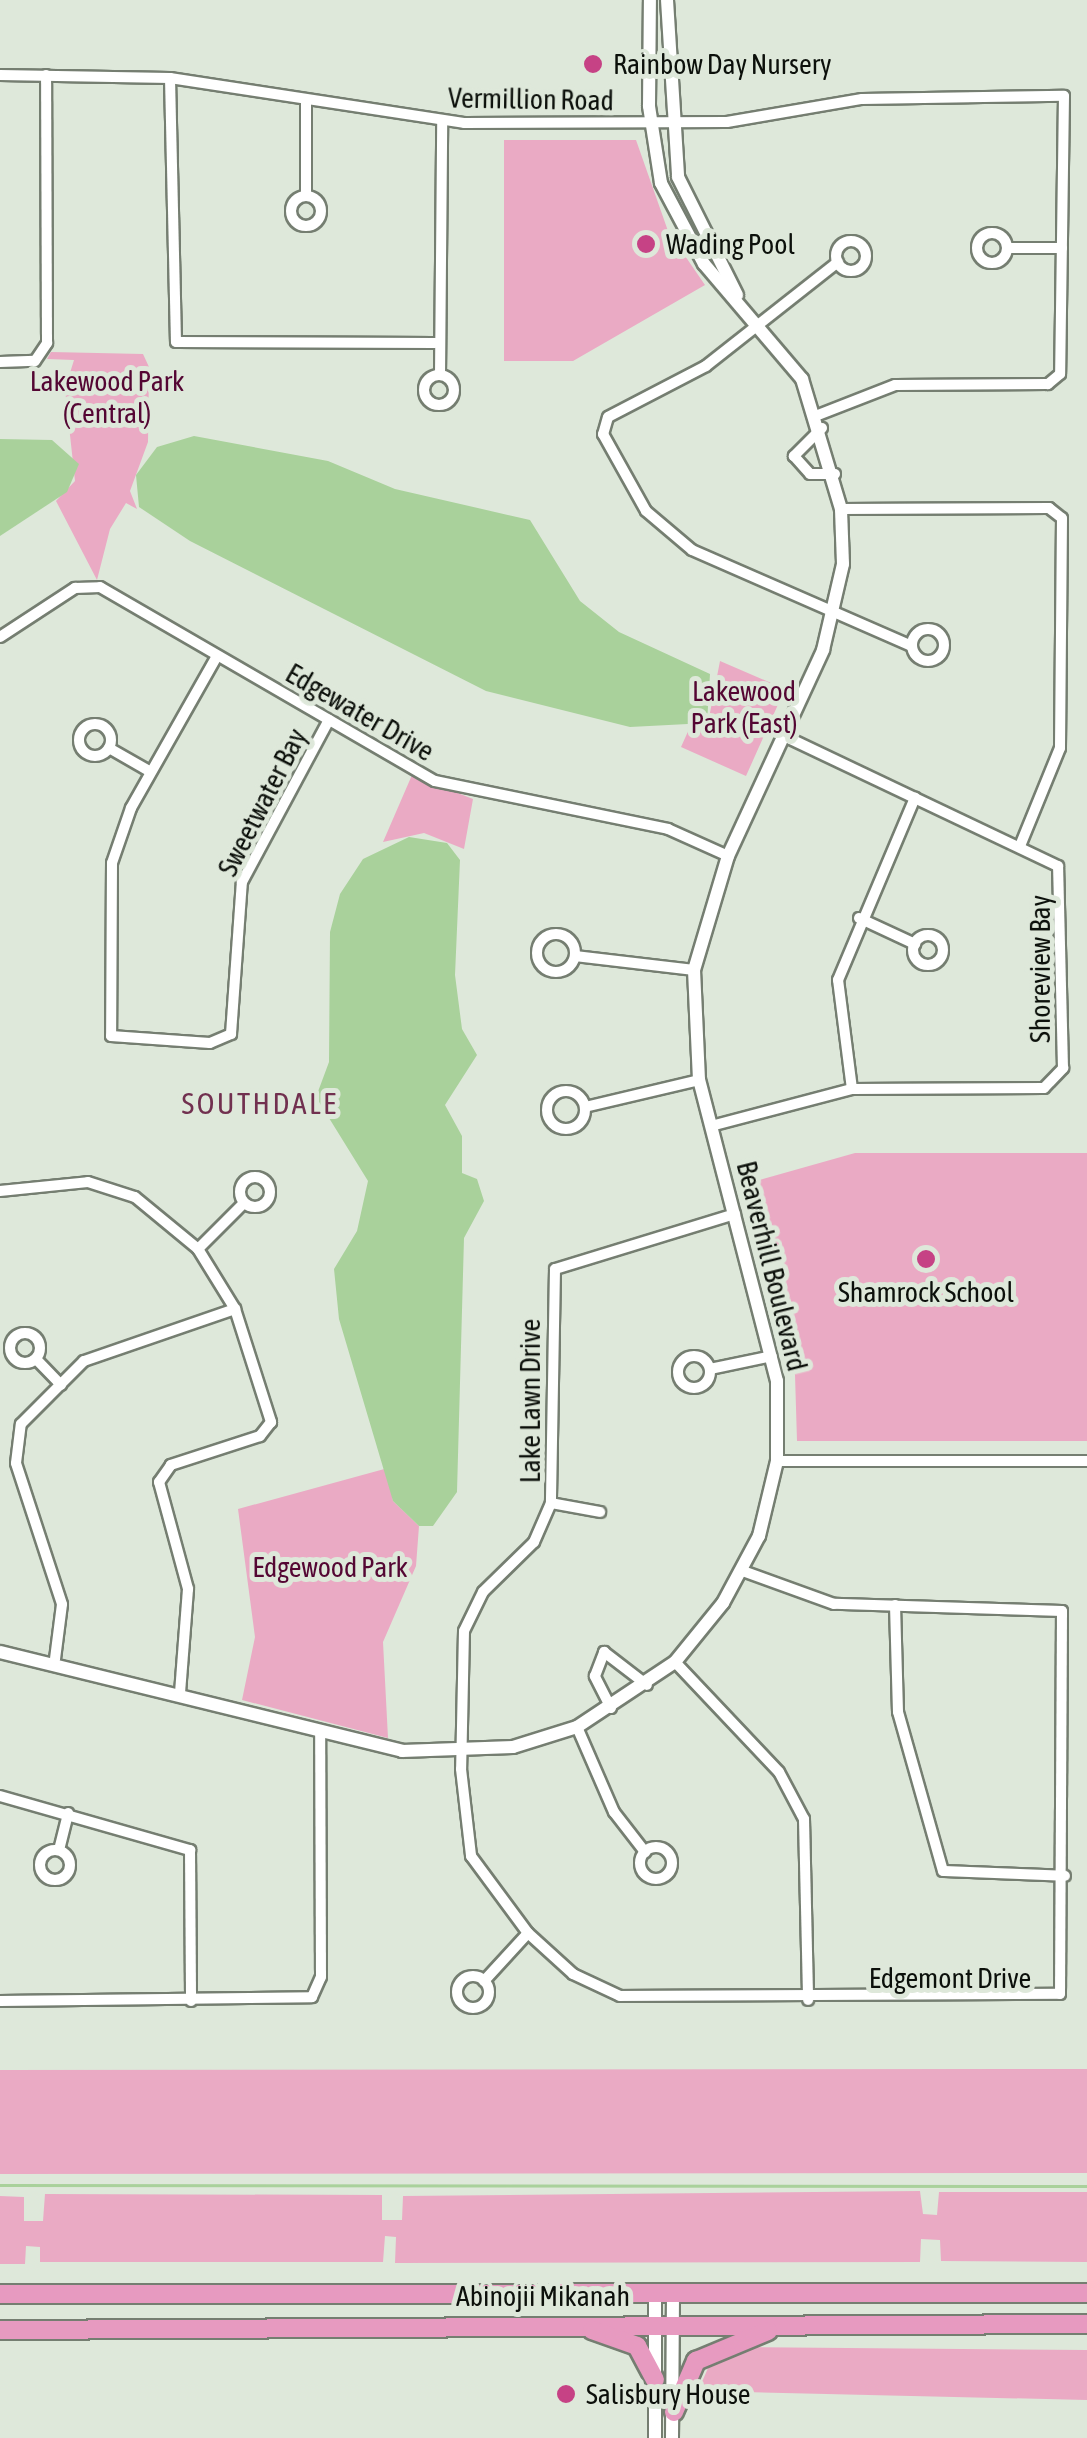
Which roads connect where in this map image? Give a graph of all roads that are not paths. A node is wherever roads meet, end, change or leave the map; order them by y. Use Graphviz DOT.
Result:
graph roads {
  1 [pos="650,0"];
  2 [pos="667,0"];
  3 [pos="0,75"];
  4 [pos="46,75"];
  5 [pos="170,78"];
  6 [pos="306,100"];
  7 [pos="442,121"];
  8 [pos="650,122"];
  9 [pos="668,122"];
  10 [pos="306,196"];
  11 [pos="1007,248"];
  12 [pos="1062,248"];
  13 [pos="838,262"];
  14 [pos="737,295"];
  15 [pos="760,319"];
  16 [pos="435,343"];
  17 [pos="0,362"];
  18 [pos="440,375"];
  19 [pos="820,421"];
  20 [pos="836,474"];
  21 [pos="841,509"];
  22 [pos="832,618"];
  23 [pos="0,637"];
  24 [pos="912,646"];
  25 [pos="217,656"];
  26 [pos="329,720"];
  27 [pos="784,736"];
  28 [pos="109,748"];
  29 [pos="151,772"];
  30 [pos="916,798"];
  31 [pos="1020,846"];
  32 [pos="728,856"];
  33 [pos="859,918"];
  34 [pos="914,944"];
  35 [pos="575,956"];
  36 [pos="694,970"];
  37 [pos="699,1080"];
  38 [pos="852,1089"];
  39 [pos="584,1107"];
  40 [pos="711,1126"];
  41 [pos="0,1191"];
  42 [pos="244,1203"];
  43 [pos="734,1214"];
  44 [pos="198,1249"];
  45 [pos="236,1309"];
  46 [pos="772,1356"];
  47 [pos="36,1359"];
  48 [pos="710,1369"];
  49 [pos="60,1384"];
  50 [pos="777,1461"];
  51 [pos="1087,1462"];
  52 [pos="551,1503"];
  53 [pos="600,1512"];
  54 [pos="744,1572"];
  55 [pos="895,1604"];
  56 [pos="0,1652"];
  57 [pos="55,1660"];
  58 [pos="676,1662"];
  59 [pos="647,1685"];
  60 [pos="180,1693"];
  61 [pos="612,1709"];
  62 [pos="578,1727"];
  63 [pos="320,1730"];
  64 [pos="461,1753"];
  65 [pos="0,1796"];
  66 [pos="68,1812"];
  67 [pos="59,1850"];
  68 [pos="645,1852"];
  69 [pos="1064,1876"];
  70 [pos="528,1933"];
  71 [pos="484,1981"];
  72 [pos="808,2000"];
  73 [pos="0,2001"];
  74 [pos="191,2001"];
  75 [pos="0,2286"];
  76 [pos="1087,2292"];
  77 [pos="664,2293"];
  78 [pos="0,2294"];
  79 [pos="45,2294"];
  80 [pos="572,2324"];
  81 [pos="664,2324"];
  82 [pos="1087,2324"];
  83 [pos="793,2325"];
  84 [pos="0,2330"];
  85 [pos="655,2380"];
  86 [pos="674,2412"];
  87 [pos="655,2438"];
  88 [pos="672,2438"];
  1 -- 8 [label="street, Beaverhill Boulevard"];
  2 -- 9 [label="street, Beaverhill Boulevard"];
  3 -- 4 [label="street, Vermillion Road"];
  4 -- 5 [label="street, Vermillion Road"];
  4 -- 17 [label="street"];
  5 -- 6 [label="street, Vermillion Road"];
  5 -- 16 [label="street"];
  6 -- 7 [label="street, Vermillion Road"];
  6 -- 10 [label="street"];
  7 -- 8 [label="street, Vermillion Road"];
  7 -- 16 [label="street"];
  8 -- 9 [label="street, Vermillion Road"];
  8 -- 14 [label="street, Beaverhill Boulevard"];
  9 -- 12 [label="street, Vermillion Road"];
  9 -- 14 [label="street, Beaverhill Boulevard"];
  11 -- 12 [label="street"];
  12 -- 19 [label="street"];
  13 -- 15 [label="street"];
  14 -- 15 [label="street, Beaverhill Boulevard"];
  15 -- 19 [label="street, Beaverhill Boulevard"];
  15 -- 22 [label="street"];
  16 -- 18 [label="street"];
  19 -- 20 [label="street, Beaverhill Boulevard"];
  19 -- 20 [label="street"];
  20 -- 21 [label="street, Beaverhill Boulevard"];
  21 -- 22 [label="street, Beaverhill Boulevard"];
  21 -- 31 [label="street"];
  22 -- 24 [label="street"];
  22 -- 27 [label="street, Beaverhill Boulevard"];
  23 -- 25 [label="street, Edgewater Drive"];
  25 -- 26 [label="street, Edgewater Drive"];
  25 -- 29 [label="street, Sweetwater Bay"];
  26 -- 29 [label="street, Sweetwater Bay"];
  26 -- 32 [label="street, Edgewater Drive"];
  27 -- 30 [label="street, Shoreview Bay"];
  27 -- 32 [label="street, Beaverhill Boulevard"];
  28 -- 29 [label="street"];
  30 -- 31 [label="street, Shoreview Bay"];
  30 -- 33 [label="street"];
  31 -- 38 [label="street, Shoreview Bay"];
  32 -- 36 [label="street, Beaverhill Boulevard"];
  33 -- 34 [label="street"];
  33 -- 38 [label="street"];
  35 -- 36 [label="street"];
  36 -- 37 [label="street, Beaverhill Boulevard"];
  37 -- 39 [label="street"];
  37 -- 40 [label="street, Beaverhill Boulevard"];
  38 -- 40 [label="street, Shoreview Bay"];
  40 -- 43 [label="street, Beaverhill Boulevard"];
  41 -- 44 [label="street"];
  42 -- 44 [label="street"];
  43 -- 46 [label="street, Beaverhill Boulevard"];
  43 -- 52 [label="street, Lake Lawn Drive"];
  44 -- 45 [label="street"];
  45 -- 49 [label="street"];
  45 -- 60 [label="street"];
  46 -- 48 [label="street"];
  46 -- 50 [label="street, Beaverhill Boulevard"];
  47 -- 49 [label="street"];
  49 -- 57 [label="street"];
  50 -- 51 [label="street"];
  50 -- 54 [label="street, Beaverhill Boulevard"];
  52 -- 53 [label="street"];
  52 -- 64 [label="street, Lake Lawn Drive"];
  54 -- 55 [label="street, Edgemont Drive"];
  54 -- 58 [label="street, Beaverhill Boulevard"];
  55 -- 69 [label="street"];
  55 -- 69 [label="street, Edgemont Drive"];
  56 -- 57 [label="street, Beaverhill Boulevard"];
  57 -- 60 [label="street, Beaverhill Boulevard"];
  58 -- 59 [label="street, Beaverhill Boulevard"];
  58 -- 72 [label="street"];
  59 -- 61 [label="street, Beaverhill Boulevard"];
  59 -- 61 [label="street"];
  60 -- 63 [label="street, Beaverhill Boulevard"];
  61 -- 62 [label="street, Beaverhill Boulevard"];
  62 -- 64 [label="street, Beaverhill Boulevard"];
  62 -- 68 [label="street"];
  63 -- 64 [label="street, Beaverhill Boulevard"];
  63 -- 74 [label="street"];
  64 -- 70 [label="street, Edgemont Drive"];
  65 -- 66 [label="street"];
  66 -- 67 [label="street"];
  66 -- 74 [label="street"];
  69 -- 72 [label="street, Edgemont Drive"];
  70 -- 71 [label="street"];
  70 -- 72 [label="street, Edgemont Drive"];
  73 -- 74 [label="street"];
  75 -- 79 [label="main road"];
  76 -- 77 [label="main road, Abinojii Mikanah"];
  77 -- 79 [label="main road, Abinojii Mikanah"];
  77 -- 81 [label="street"];
  78 -- 79 [label="main road, Abinojii Mikanah"];
  80 -- 81 [label="main road, Abinojii Mikanah"];
  80 -- 84 [label="main road, Abinojii Mikanah"];
  80 -- 85 [label="main road"];
  81 -- 83 [label="main road, Abinojii Mikanah"];
  81 -- 85 [label="street"];
  81 -- 86 [label="street"];
  82 -- 83 [label="main road, Abinojii Mikanah"];
  83 -- 86 [label="main road"];
  85 -- 87 [label="street"];
  86 -- 88 [label="street"];
}
